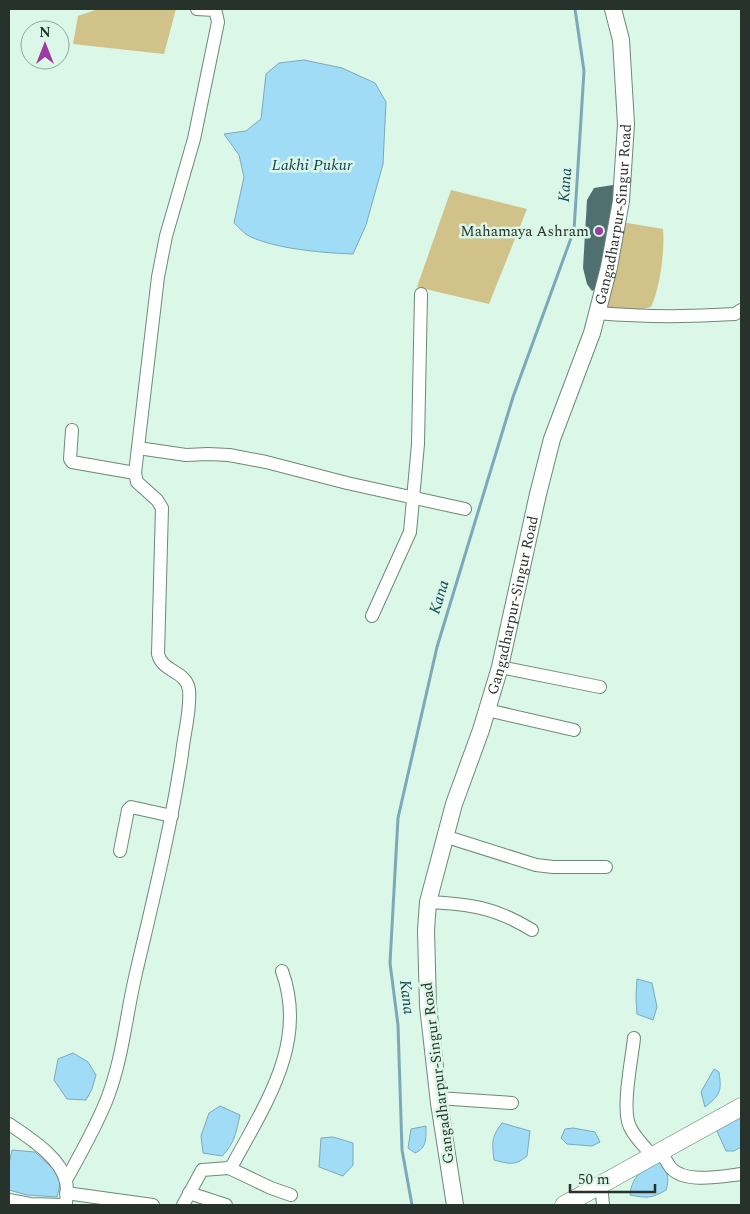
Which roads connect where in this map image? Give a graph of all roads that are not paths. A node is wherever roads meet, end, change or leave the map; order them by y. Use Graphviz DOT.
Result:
graph roads {
  1 [pos="196,9"];
  2 [pos="613,9"];
  3 [pos="420,294"];
  4 [pos="741,310"];
  5 [pos="597,313"];
  6 [pos="72,430"];
  7 [pos="138,448"];
  8 [pos="135,473"];
  9 [pos="413,498"];
  10 [pos="465,509"];
  11 [pos="372,616"];
  12 [pos="500,667"];
  13 [pos="600,687"];
  14 [pos="487,710"];
  15 [pos="574,730"];
  16 [pos="172,816"];
  17 [pos="444,836"];
  18 [pos="120,851"];
  19 [pos="606,867"];
  20 [pos="428,902"];
  21 [pos="532,930"];
  22 [pos="282,971"];
  23 [pos="634,1038"];
  24 [pos="438,1098"];
  25 [pos="512,1103"];
  26 [pos="741,1106"];
  27 [pos="9,1124"];
  28 [pos="656,1153"];
  29 [pos="228,1168"];
  30 [pos="741,1174"];
  31 [pos="601,1184"];
  32 [pos="189,1193"];
  33 [pos="290,1195"];
  34 [pos="66,1196"];
  35 [pos="9,1200"];
  36 [pos="30,1204"];
  37 [pos="153,1205"];
  38 [pos="183,1205"];
  39 [pos="226,1205"];
  40 [pos="455,1205"];
  41 [pos="564,1205"];
  42 [pos="603,1205"];
  1 -- 7 [label="street"];
  2 -- 5 [label="street, Gangadharpur-Singur Road"];
  3 -- 9 [label="street"];
  4 -- 5 [label="street"];
  5 -- 12 [label="street, Gangadharpur-Singur Road"];
  6 -- 8 [label="street"];
  7 -- 8 [label="street"];
  7 -- 9 [label="street"];
  8 -- 16 [label="street"];
  9 -- 10 [label="street"];
  9 -- 11 [label="street"];
  12 -- 13 [label="street"];
  12 -- 14 [label="street, Gangadharpur-Singur Road"];
  14 -- 15 [label="street"];
  14 -- 17 [label="street, Gangadharpur-Singur Road"];
  16 -- 18 [label="street"];
  16 -- 34 [label="street"];
  17 -- 19 [label="street"];
  17 -- 20 [label="street, Gangadharpur-Singur Road"];
  20 -- 21 [label="street"];
  20 -- 24 [label="street, Gangadharpur-Singur Road"];
  22 -- 29 [label="street"];
  23 -- 28 [label="street"];
  24 -- 25 [label="street"];
  24 -- 40 [label="street, Gangadharpur-Singur Road"];
  26 -- 28 [label="main road"];
  27 -- 34 [label="street"];
  28 -- 30 [label="street"];
  28 -- 31 [label="main road"];
  29 -- 32 [label="street"];
  29 -- 33 [label="street"];
  31 -- 41 [label="main road"];
  31 -- 42 [label="street"];
  32 -- 38 [label="street"];
  32 -- 39 [label="street"];
  34 -- 36 [label="street"];
  34 -- 37 [label="street"];
  35 -- 36 [label="street"];
}
